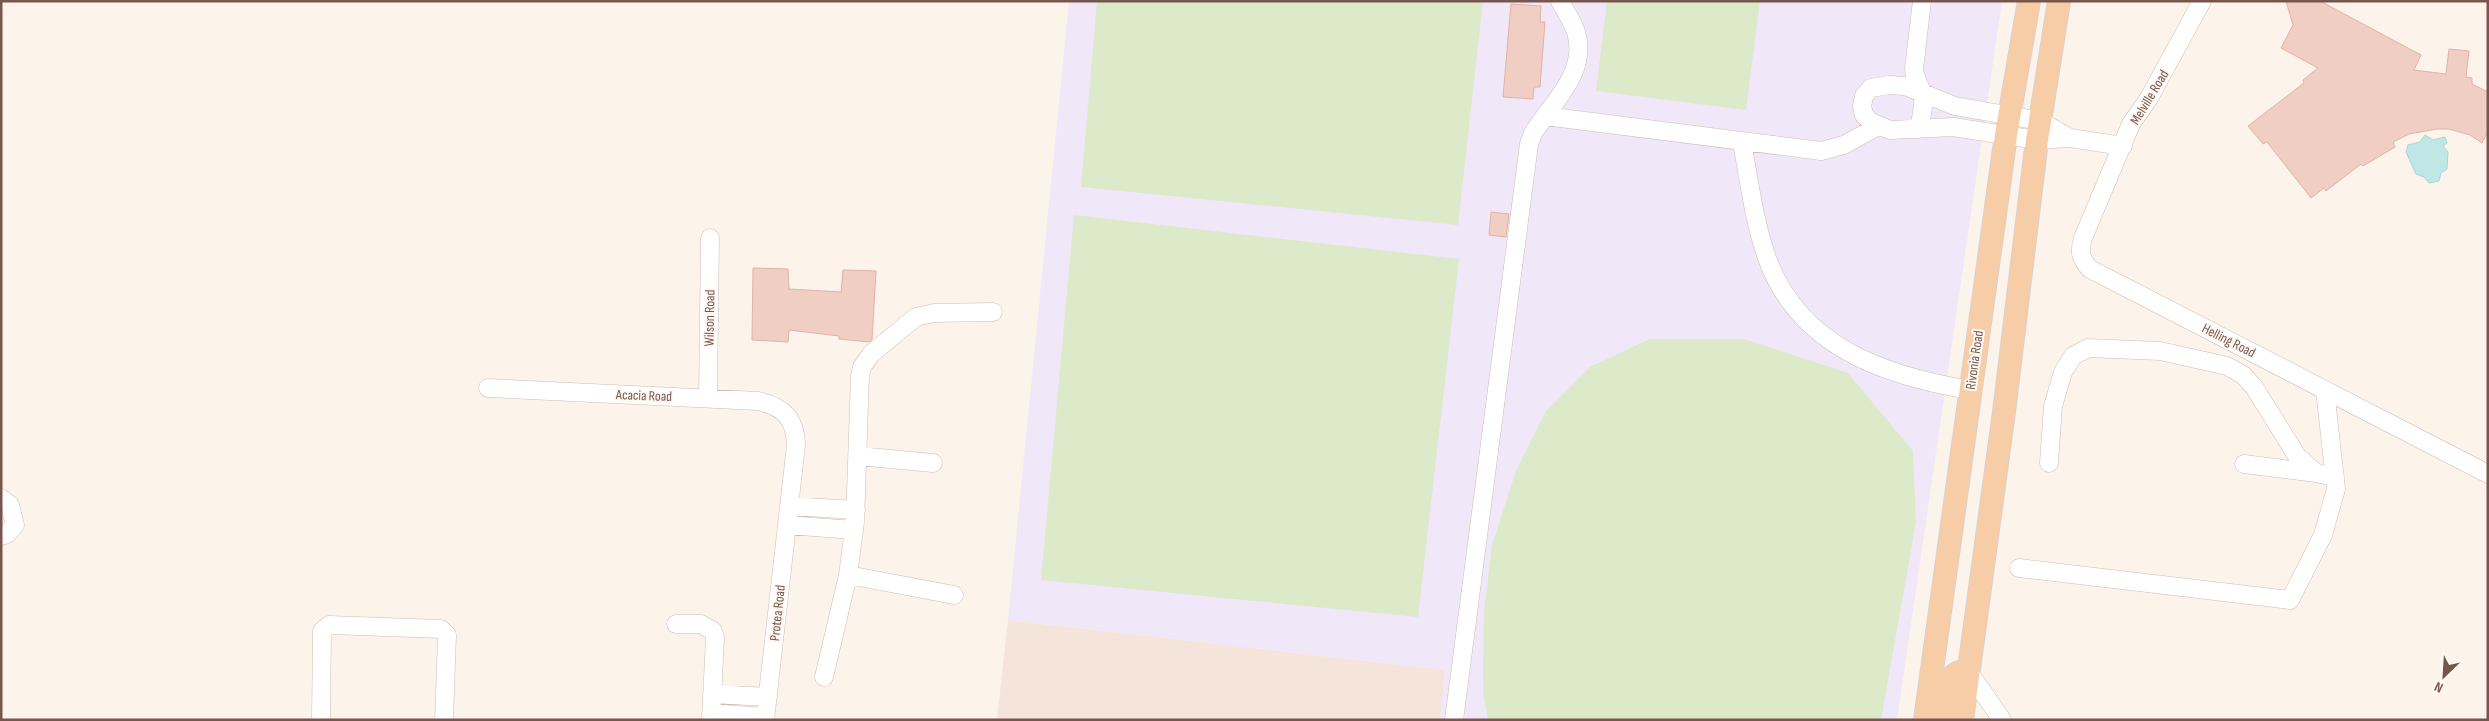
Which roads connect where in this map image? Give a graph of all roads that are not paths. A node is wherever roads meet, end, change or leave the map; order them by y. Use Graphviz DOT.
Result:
graph roads {
  1 [pos="1560,1"];
  2 [pos="1922,1"];
  3 [pos="2029,1"];
  4 [pos="2060,1"];
  5 [pos="2202,1"];
  6 [pos="1922,92"];
  7 [pos="1545,116"];
  8 [pos="2008,125"];
  9 [pos="1878,126"];
  10 [pos="1918,129"];
  11 [pos="2039,130"];
  12 [pos="1742,142"];
  13 [pos="2123,146"];
  14 [pos="710,238"];
  15 [pos="993,312"];
  16 [pos="488,388"];
  17 [pos="1970,390"];
  18 [pos="2325,390"];
  19 [pos="708,398"];
  20 [pos="791,422"];
  21 [pos="858,456"];
  22 [pos="933,463"];
  23 [pos="2048,463"];
  24 [pos="2244,464"];
  25 [pos="2316,473"];
  26 [pos="2488,474"];
  27 [pos="2335,477"];
  28 [pos="1,498"];
  29 [pos="789,506"];
  30 [pos="856,510"];
  31 [pos="787,525"];
  32 [pos="854,530"];
  33 [pos="1,536"];
  34 [pos="2019,568"];
  35 [pos="848,575"];
  36 [pos="954,595"];
  37 [pos="676,624"];
  38 [pos="1968,671"];
  39 [pos="824,677"];
  40 [pos="712,694"];
  41 [pos="768,697"];
  42 [pos="711,717"];
  43 [pos="765,718"];
  44 [pos="321,720"];
  45 [pos="444,720"];
  46 [pos="1454,720"];
  47 [pos="1925,720"];
  48 [pos="1942,720"];
  49 [pos="1962,720"];
  50 [pos="2002,720"];
  1 -- 7 [label="street"];
  2 -- 6 [label="street"];
  3 -- 8 [label="main road, Rivonia Road"];
  4 -- 11 [label="main road"];
  5 -- 13 [label="street, Melville Road"];
  6 -- 8 [label="street"];
  6 -- 9 [label="street"];
  6 -- 10 [label="street"];
  7 -- 12 [label="street"];
  7 -- 46 [label="street"];
  8 -- 10 [label="street"];
  8 -- 11 [label="street"];
  8 -- 17 [label="main road, Rivonia Road"];
  9 -- 10 [label="street"];
  9 -- 12 [label="street"];
  11 -- 13 [label="street"];
  11 -- 38 [label="main road"];
  12 -- 17 [label="street"];
  13 -- 18 [label="street, Helling Road"];
  14 -- 19 [label="street, Wilson Road"];
  15 -- 21 [label="street"];
  16 -- 19 [label="street, Acacia Road"];
  17 -- 47 [label="main road, Rivonia Road"];
  18 -- 26 [label="street, Helling Road"];
  18 -- 27 [label="street"];
  19 -- 20 [label="street, Acacia Road"];
  20 -- 29 [label="street, Protea Road"];
  21 -- 22 [label="street"];
  21 -- 30 [label="street"];
  23 -- 25 [label="street"];
  24 -- 25 [label="street"];
  25 -- 27 [label="street"];
  27 -- 34 [label="street"];
  28 -- 33 [label="street"];
  29 -- 30 [label="street"];
  29 -- 31 [label="street, Protea Road"];
  30 -- 32 [label="street"];
  31 -- 32 [label="street"];
  31 -- 41 [label="street, Protea Road"];
  32 -- 35 [label="street"];
  35 -- 36 [label="street"];
  35 -- 39 [label="street"];
  37 -- 40 [label="street"];
  38 -- 48 [label="main road"];
  38 -- 49 [label="main road"];
  38 -- 50 [label="street"];
  40 -- 41 [label="street"];
  40 -- 42 [label="street"];
  41 -- 43 [label="street, Protea Road"];
  42 -- 43 [label="street"];
  44 -- 45 [label="street"];
}
